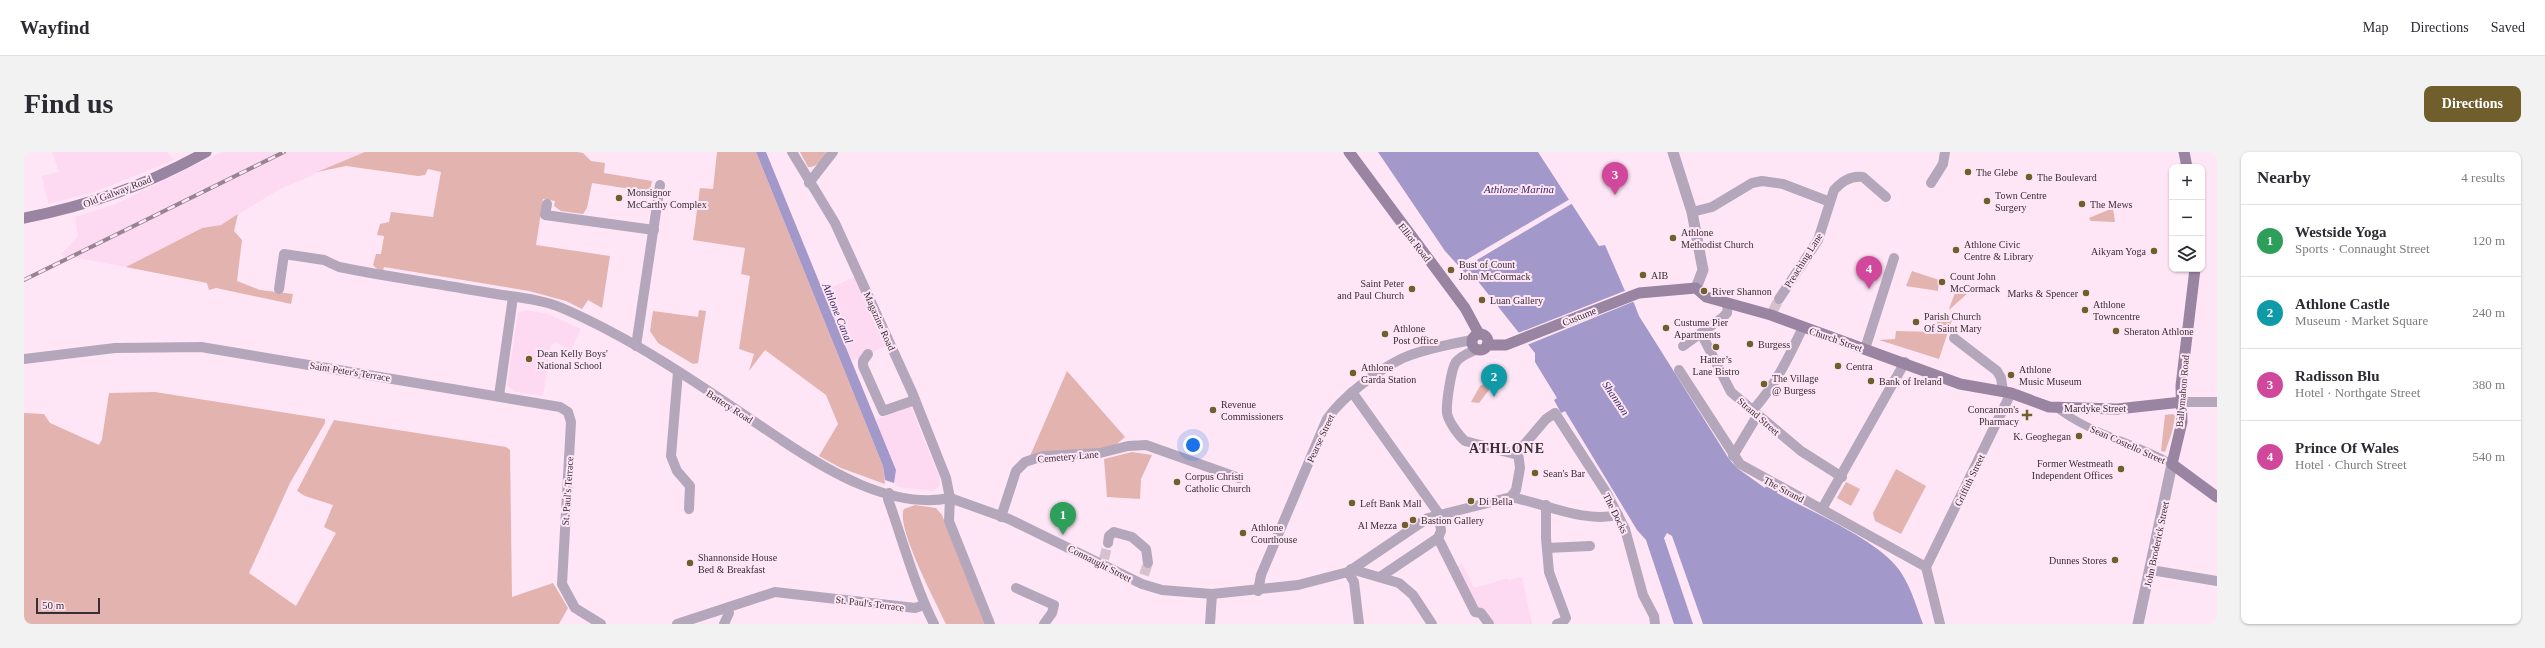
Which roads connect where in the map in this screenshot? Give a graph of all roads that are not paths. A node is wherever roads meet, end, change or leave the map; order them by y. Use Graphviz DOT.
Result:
graph roads {
  1 [pos="792,152"];
  2 [pos="833,152"];
  3 [pos="1349,152"];
  4 [pos="1673,152"];
  5 [pos="1945,152"];
  6 [pos="2184,152"];
  7 [pos="202,153"];
  8 [pos="2186,164"];
  9 [pos="809,183"];
  10 [pos="1932,183"];
  11 [pos="660,185"];
  12 [pos="1886,197"];
  13 [pos="1830,202"];
  14 [pos="547,204"];
  15 [pos="1692,212"];
  16 [pos="24,218"];
  17 [pos="654,230"];
  18 [pos="1894,258"];
  19 [pos="2195,272"];
  20 [pos="1696,288"];
  21 [pos="279,289"];
  22 [pos="512,297"];
  23 [pos="1779,299"];
  24 [pos="1728,303"];
  25 [pos="1803,327"];
  26 [pos="1701,333"];
  27 [pos="1954,338"];
  28 [pos="1479,342"];
  29 [pos="636,346"];
  30 [pos="1683,346"];
  31 [pos="1865,349"];
  32 [pos="868,354"];
  33 [pos="24,358"];
  34 [pos="1905,362"];
  35 [pos="1679,370"];
  36 [pos="678,372"];
  37 [pos="1942,377"];
  38 [pos="1352,392"];
  39 [pos="2007,392"];
  40 [pos="499,396"];
  41 [pos="915,400"];
  42 [pos="2182,402"];
  43 [pos="2217,402"];
  44 [pos="2057,408"];
  45 [pos="1755,413"];
  46 [pos="1518,455"];
  47 [pos="1734,456"];
  48 [pos="2172,464"];
  49 [pos="1842,477"];
  50 [pos="1239,478"];
  51 [pos="891,494"];
  52 [pos="1511,496"];
  53 [pos="2217,497"];
  54 [pos="950,498"];
  55 [pos="1546,504"];
  56 [pos="689,508"];
  57 [pos="1822,509"];
  58 [pos="1439,514"];
  59 [pos="1618,515"];
  60 [pos="1001,517"];
  61 [pos="1438,538"];
  62 [pos="1108,543"];
  63 [pos="1590,546"];
  64 [pos="1547,548"];
  65 [pos="1148,563"];
  66 [pos="1926,567"];
  67 [pos="1350,570"];
  68 [pos="2151,570"];
  69 [pos="1380,577"];
  70 [pos="2217,581"];
  71 [pos="1016,588"];
  72 [pos="1258,591"];
  73 [pos="1212,594"];
  74 [pos="924,605"];
  75 [pos="727,608"];
  76 [pos="601,624"];
  77 [pos="677,624"];
  78 [pos="724,624"];
  79 [pos="934,624"];
  80 [pos="990,624"];
  81 [pos="1044,624"];
  82 [pos="1210,624"];
  83 [pos="1359,624"];
  84 [pos="1432,624"];
  85 [pos="1489,624"];
  86 [pos="1557,624"];
  87 [pos="1655,624"];
  88 [pos="1940,624"];
  89 [pos="2138,624"];
  1 -- 9 [label="street, Magazine Road"];
  2 -- 9 [label="street"];
  3 -- 28 [label="main road, Elliot Road"];
  4 -- 15 [label="street"];
  5 -- 10 [label="street"];
  6 -- 8 [label="main road"];
  7 -- 16 [label="main road, Old Galway Road"];
  9 -- 41 [label="street, Magazine Road"];
  11 -- 17 [label="street"];
  12 -- 13 [label="street, Preaching Lane"];
  13 -- 15 [label="street"];
  13 -- 23 [label="street, Preaching Lane"];
  14 -- 17 [label="street"];
  15 -- 20 [label="street"];
  17 -- 29 [label="street"];
  18 -- 31 [label="street"];
  19 -- 42 [label="main road, Ballymahon Road"];
  20 -- 24 [label="main road, Church Street"];
  20 -- 28 [label="main road, Custume"];
  21 -- 22 [label="street, Battery Road"];
  22 -- 29 [label="street, Battery Road"];
  22 -- 40 [label="street"];
  24 -- 25 [label="main road, Church Street"];
  24 -- 26 [label="street"];
  25 -- 31 [label="main road, Church Street"];
  25 -- 45 [label="street"];
  26 -- 30 [label="street"];
  26 -- 45 [label="street, Strand Street"];
  27 -- 39 [label="street"];
  28 -- 38 [label="street, Pearse Street"];
  28 -- 46 [label="street"];
  29 -- 36 [label="street, Battery Road"];
  31 -- 34 [label="main road, Church Street"];
  32 -- 41 [label="street"];
  33 -- 40 [label="street, Saint Peter's Terrace"];
  34 -- 37 [label="main road, Church Street"];
  34 -- 49 [label="street"];
  35 -- 47 [label="street, The Strand"];
  36 -- 51 [label="street, Battery Road"];
  36 -- 56 [label="street"];
  37 -- 39 [label="main road, Mardyke Street"];
  38 -- 58 [label="street"];
  38 -- 72 [label="street, Pearse Street"];
  39 -- 44 [label="main road, Mardyke Street"];
  39 -- 66 [label="street, Griffith Street"];
  40 -- 76 [label="street, St. Paul's Terrace"];
  41 -- 54 [label="street, Magazine Road"];
  42 -- 43 [label="street"];
  42 -- 44 [label="main road, Mardyke Street"];
  42 -- 48 [label="main road, Ballymahon Road"];
  44 -- 48 [label="street, Sean Costello Street"];
  45 -- 47 [label="street"];
  45 -- 49 [label="street, Strand Street"];
  46 -- 52 [label="street"];
  46 -- 59 [label="street, The Docks"];
  47 -- 57 [label="street, The Strand"];
  48 -- 53 [label="main road, Sean Costello Street"];
  48 -- 68 [label="street, John Broderick Street"];
  49 -- 57 [label="street"];
  50 -- 60 [label="street, Cemetery Lane"];
  51 -- 54 [label="street, Battery Road"];
  51 -- 74 [label="street"];
  52 -- 55 [label="street"];
  52 -- 58 [label="street"];
  54 -- 60 [label="street, Connaught Street"];
  54 -- 80 [label="street, Magazine Road"];
  55 -- 59 [label="street"];
  55 -- 64 [label="street"];
  57 -- 66 [label="street, The Strand"];
  58 -- 61 [label="street"];
  58 -- 67 [label="street"];
  59 -- 87 [label="street, The Docks"];
  60 -- 73 [label="street, Connaught Street"];
  61 -- 69 [label="street"];
  61 -- 85 [label="street"];
  62 -- 65 [label="street"];
  63 -- 64 [label="street"];
  64 -- 86 [label="street"];
  66 -- 88 [label="street"];
  67 -- 69 [label="street"];
  67 -- 72 [label="street, Connaught Street"];
  67 -- 83 [label="street"];
  68 -- 70 [label="street"];
  68 -- 89 [label="street, John Broderick Street"];
  69 -- 84 [label="street"];
  71 -- 81 [label="street"];
  72 -- 73 [label="street, Connaught Street"];
  73 -- 82 [label="street"];
  74 -- 75 [label="street, St. Paul's Terrace"];
  74 -- 79 [label="street"];
  75 -- 77 [label="street, St. Paul's Terrace"];
  75 -- 78 [label="street"];
}
